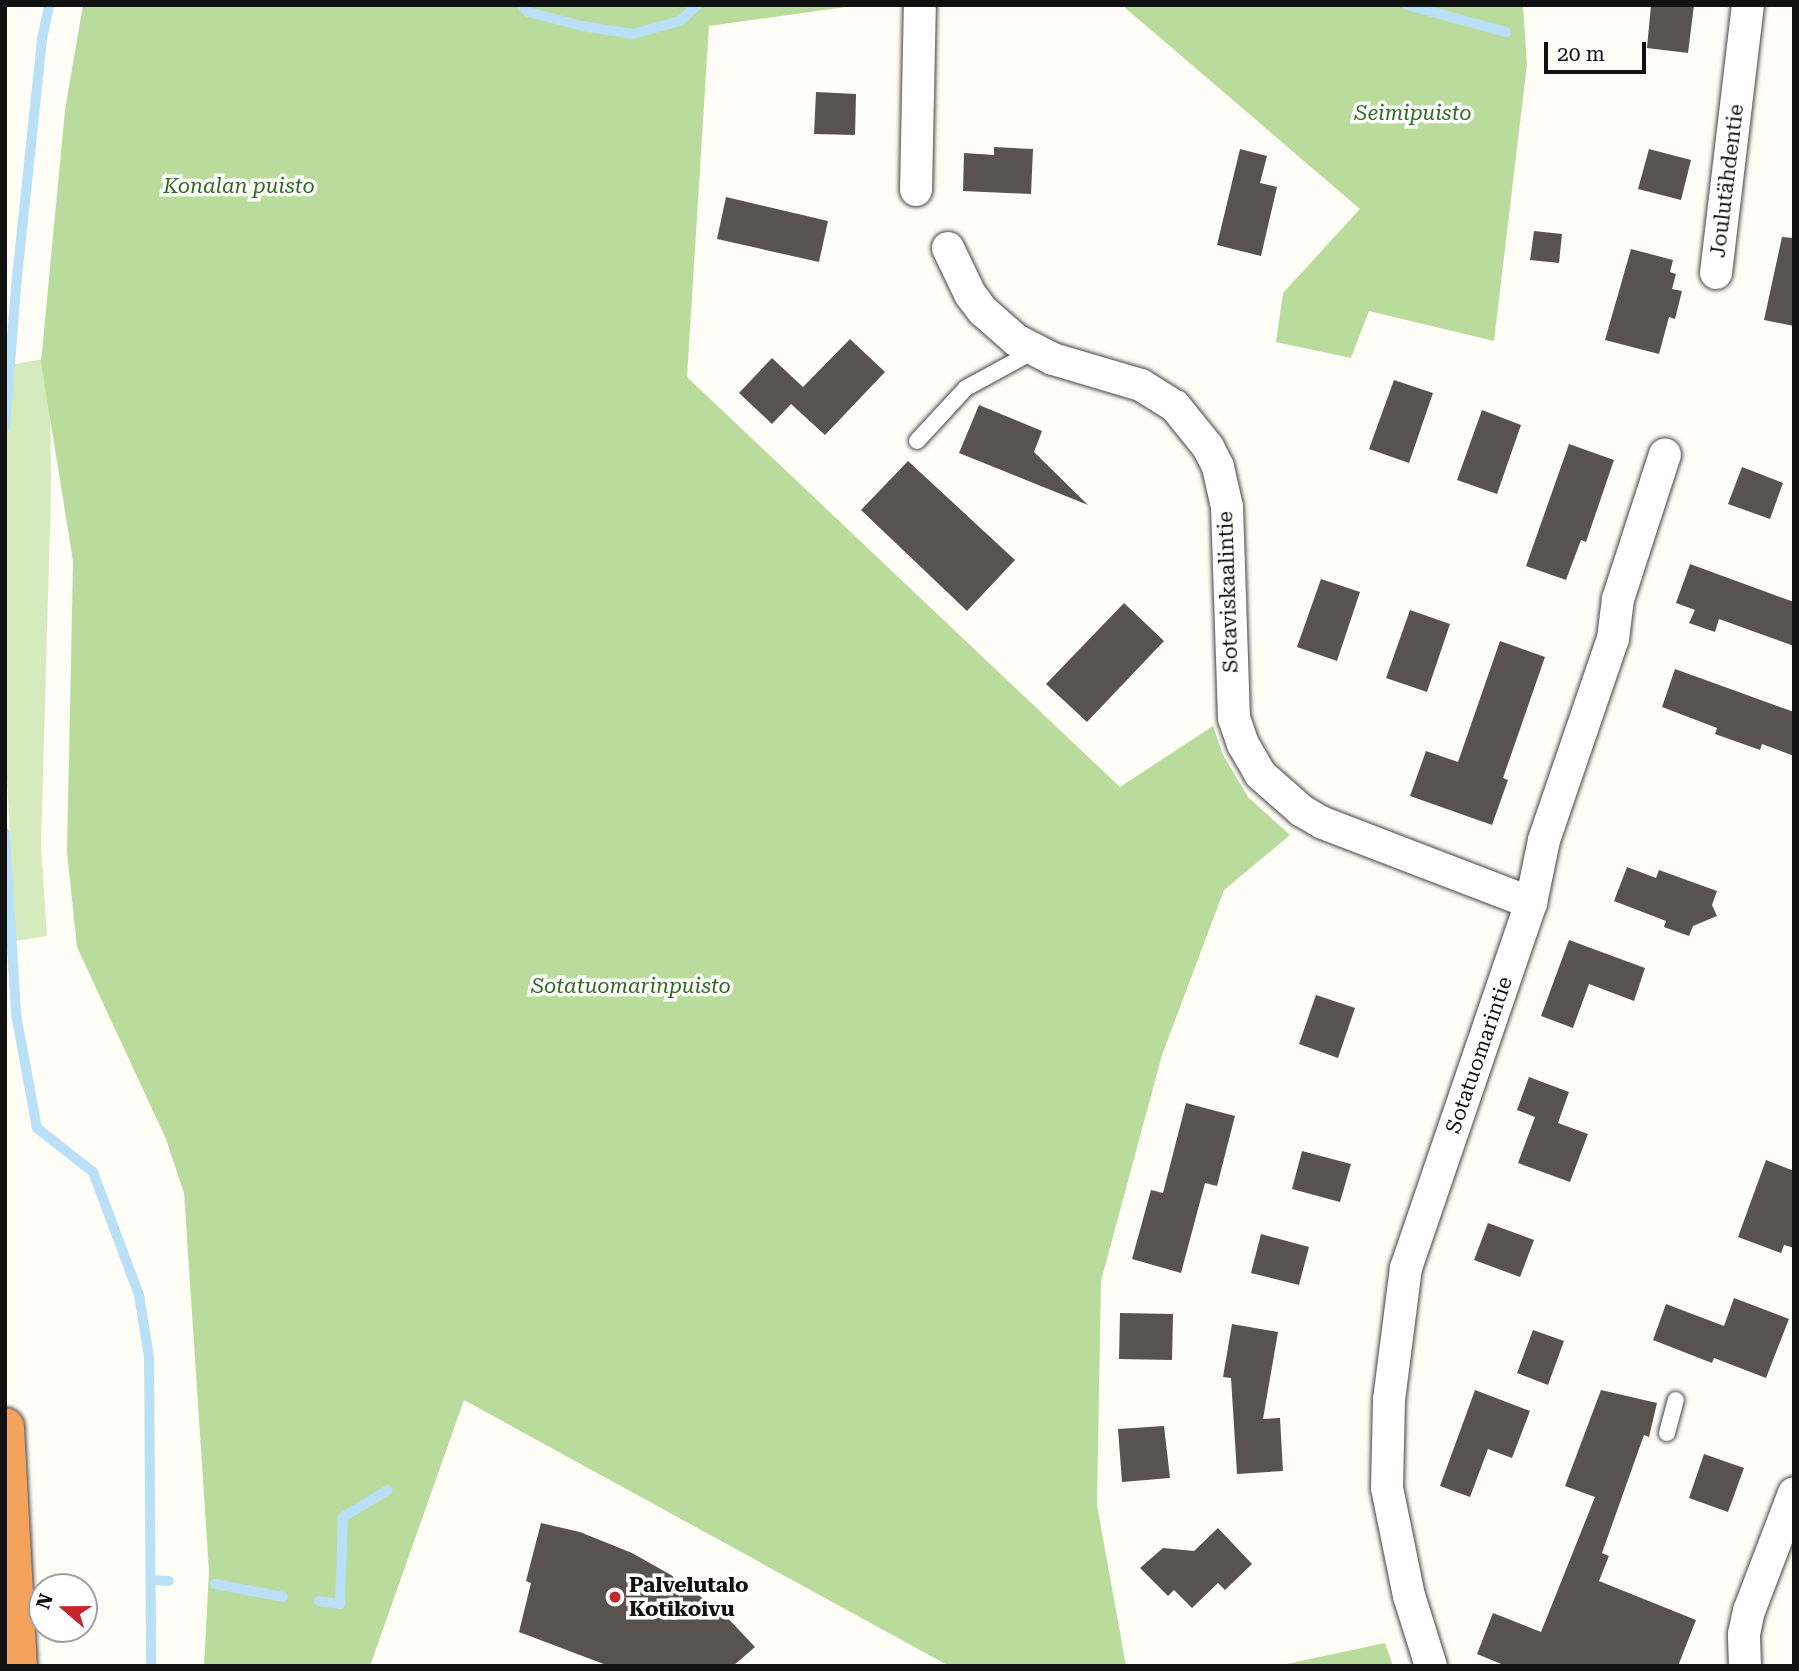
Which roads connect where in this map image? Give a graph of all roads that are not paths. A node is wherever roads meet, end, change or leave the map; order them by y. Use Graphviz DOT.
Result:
graph roads {
  1 [pos="920,5"];
  2 [pos="1748,5"];
  3 [pos="916,190"];
  4 [pos="948,248"];
  5 [pos="1716,273"];
  6 [pos="1036,350"];
  7 [pos="917,441"];
  8 [pos="1665,454"];
  9 [pos="1531,904"];
  10 [pos="1676,1400"];
  11 [pos="5,1427"];
  12 [pos="1667,1433"];
  13 [pos="1794,1493"];
  14 [pos="18,1666"];
  15 [pos="1432,1666"];
  16 [pos="1745,1666"];
  1 -- 3 [label="street"];
  2 -- 5 [label="street, Joulutähdentie"];
  4 -- 6 [label="street, Sotaviskaalintie"];
  6 -- 7 [label="lane"];
  6 -- 9 [label="street, Sotaviskaalintie"];
  8 -- 9 [label="street, Sotatuomarintie"];
  9 -- 15 [label="street, Sotatuomarintie"];
  10 -- 12 [label="lane"];
  11 -- 14 [label="highway"];
  13 -- 16 [label="street"];
}
